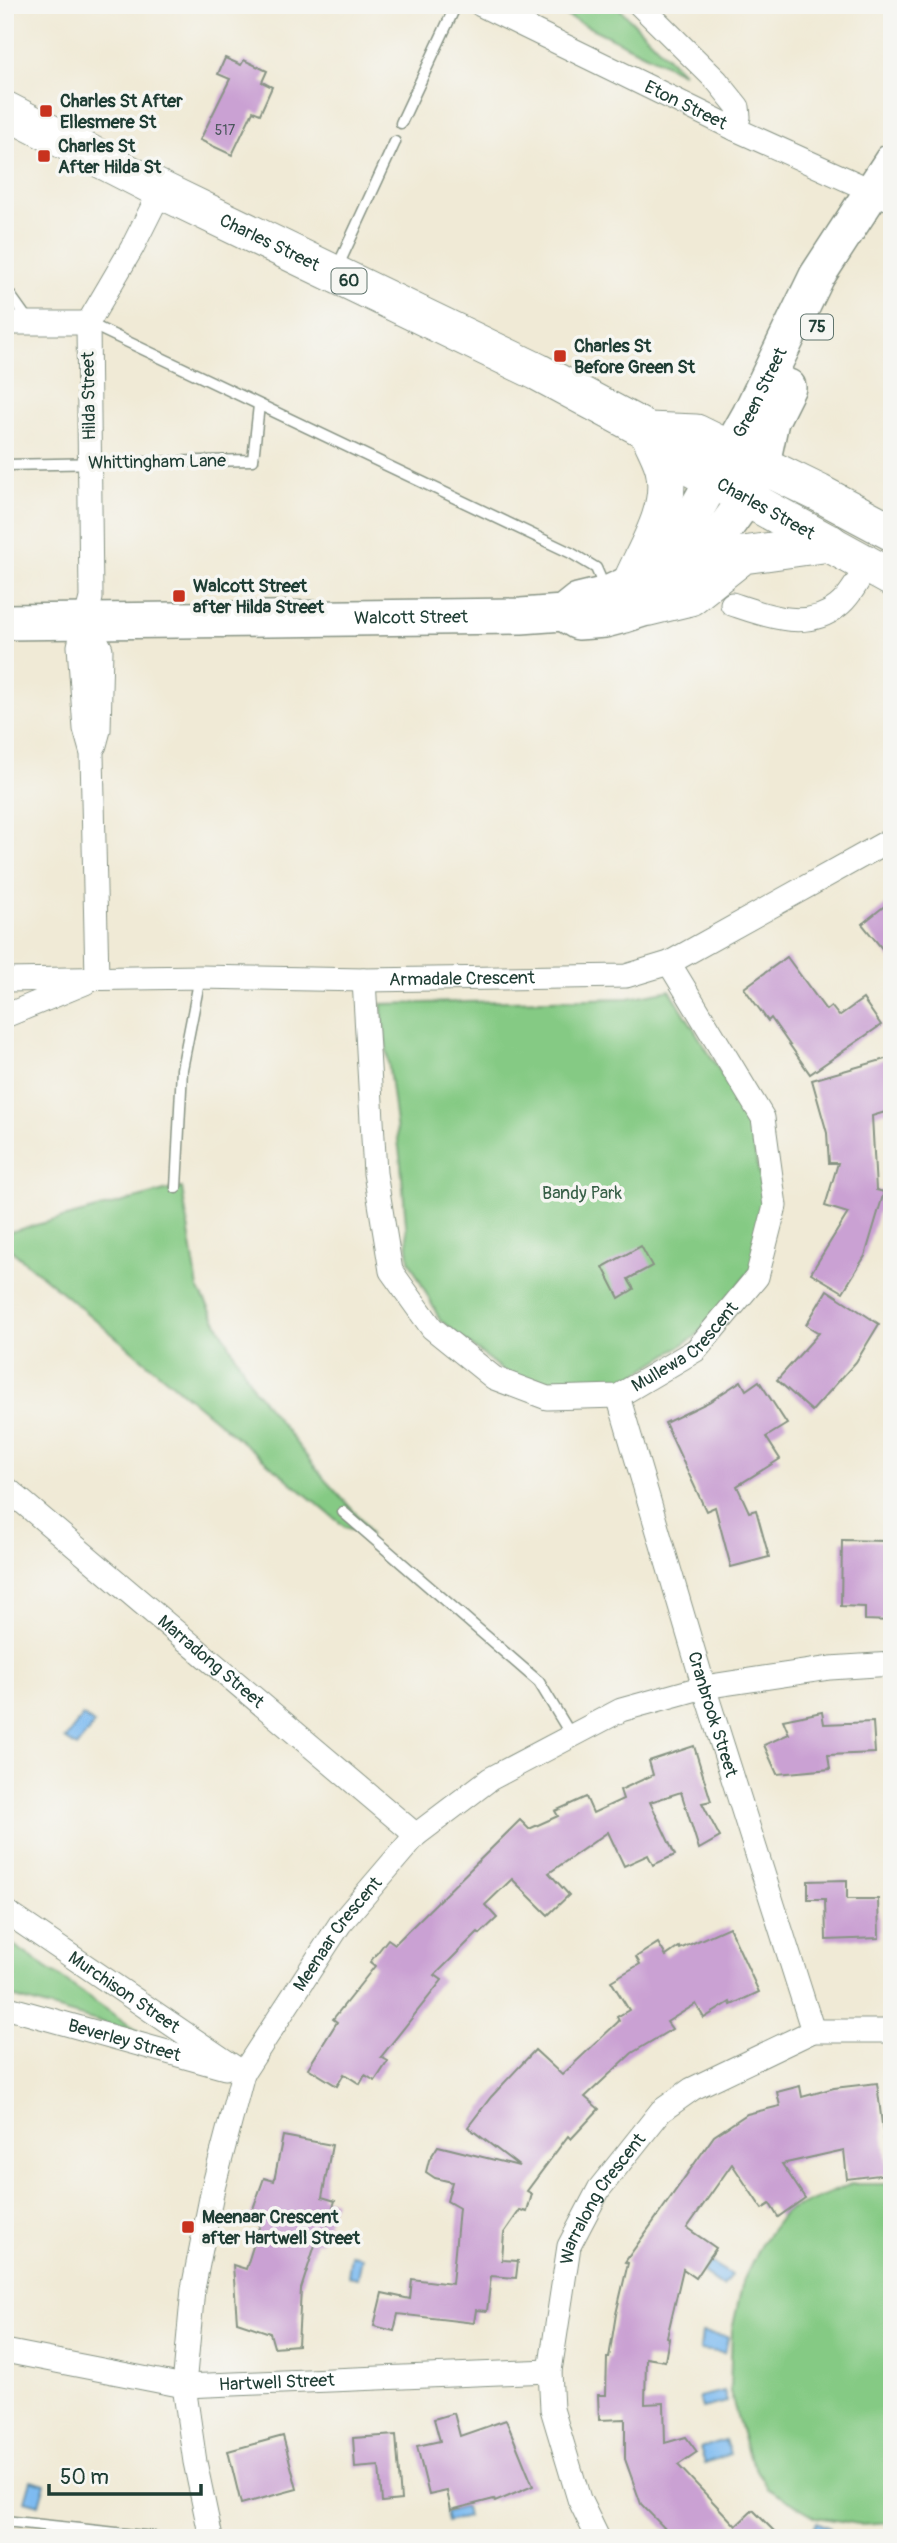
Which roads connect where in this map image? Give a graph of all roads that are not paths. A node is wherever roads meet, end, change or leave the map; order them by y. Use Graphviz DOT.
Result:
graph roads {
  1 [pos="456,5"];
  2 [pos="481,5"];
  3 [pos="640,5"];
  4 [pos="5,110"];
  5 [pos="401,123"];
  6 [pos="735,129"];
  7 [pos="395,142"];
  8 [pos="892,161"];
  9 [pos="161,190"];
  10 [pos="882,195"];
  11 [pos="334,274"];
  12 [pos="5,288"];
  13 [pos="5,323"];
  14 [pos="30,323"];
  15 [pos="88,323"];
  16 [pos="259,405"];
  17 [pos="648,431"];
  18 [pos="90,464"];
  19 [pos="735,465"];
  20 [pos="5,466"];
  21 [pos="746,499"];
  22 [pos="892,532"];
  23 [pos="830,543"];
  24 [pos="879,572"];
  25 [pos="629,594"];
  26 [pos="732,604"];
  27 [pos="86,620"];
  28 [pos="5,622"];
  29 [pos="892,839"];
  30 [pos="668,963"];
  31 [pos="201,977"];
  32 [pos="97,978"];
  33 [pos="5,980"];
  34 [pos="364,980"];
  35 [pos="5,1016"];
  36 [pos="176,1188"];
  37 [pos="618,1396"];
  38 [pos="5,1487"];
  39 [pos="343,1512"];
  40 [pos="892,1664"];
  41 [pos="704,1687"];
  42 [pos="571,1735"];
  43 [pos="416,1835"];
  44 [pos="5,1911"];
  45 [pos="5,2007"];
  46 [pos="813,2031"];
  47 [pos="892,2031"];
  48 [pos="243,2073"];
  49 [pos="5,2351"];
  50 [pos="550,2371"];
  51 [pos="184,2386"];
  52 [pos="5,2521"];
  53 [pos="163,2538"];
  54 [pos="211,2538"];
  55 [pos="598,2538"];
  1 -- 5 [label="lane"];
  2 -- 6 [label="street, Eton Street"];
  3 -- 6 [label="street"];
  4 -- 9 [label="highway, Charles Street / 60"];
  6 -- 10 [label="street, Eton Street"];
  7 -- 11 [label="lane"];
  8 -- 10 [label="main road, Green Street / 75"];
  9 -- 11 [label="highway, Charles Street / 60"];
  9 -- 15 [label="street"];
  10 -- 19 [label="main road, Green Street / 75"];
  11 -- 17 [label="highway, Charles Street / 60"];
  12 -- 14 [label="lane"];
  13 -- 14 [label="street"];
  14 -- 15 [label="street"];
  15 -- 16 [label="lane"];
  15 -- 18 [label="street, Hilda Street"];
  16 -- 18 [label="lane, Whittingham Lane"];
  16 -- 25 [label="lane"];
  17 -- 19 [label="highway, Charles Street / 60"];
  17 -- 25 [label="highway"];
  18 -- 20 [label="lane, Whittingham Lane"];
  18 -- 27 [label="street, Hilda Street"];
  19 -- 21 [label="highway, Charles Street / 60"];
  19 -- 22 [label="highway, Charles Street / 60"];
  19 -- 25 [label="main road, Walcott Street / 75"];
  21 -- 23 [label="highway, Charles Street / 60"];
  21 -- 25 [label="main road, Walcott Street / 75"];
  23 -- 24 [label="highway, Charles Street / 60"];
  23 -- 25 [label="highway"];
  24 -- 26 [label="street"];
  25 -- 27 [label="main road, Walcott Street / 75"];
  27 -- 28 [label="main road, Walcott Street / 75"];
  27 -- 32 [label="street"];
  29 -- 30 [label="street, Armadale Crescent"];
  30 -- 34 [label="street, Armadale Crescent"];
  30 -- 37 [label="street, Mullewa Crescent"];
  31 -- 32 [label="street, Armadale Crescent"];
  31 -- 34 [label="street, Armadale Crescent"];
  31 -- 36 [label="lane"];
  32 -- 33 [label="street"];
  32 -- 35 [label="street, Armadale Crescent"];
  34 -- 37 [label="street, Mullewa Crescent"];
  37 -- 41 [label="street, Cranbrook Street"];
  38 -- 43 [label="street, Marradong Street"];
  39 -- 42 [label="lane"];
  40 -- 41 [label="street, Meenaar Crescent"];
  41 -- 42 [label="street, Meenaar Crescent"];
  41 -- 46 [label="street, Cranbrook Street"];
  42 -- 43 [label="street, Meenaar Crescent"];
  43 -- 48 [label="street, Meenaar Crescent"];
  44 -- 48 [label="street, Murchison Street"];
  45 -- 48 [label="street, Beverley Street"];
  46 -- 47 [label="street, Warralong Crescent"];
  46 -- 50 [label="street, Warralong Crescent"];
  48 -- 51 [label="street, Meenaar Crescent"];
  49 -- 51 [label="street, Hartwell Street"];
  50 -- 51 [label="street, Hartwell Street"];
  50 -- 55 [label="street, Warralong Crescent"];
  51 -- 54 [label="street, Meenaar Crescent"];
  52 -- 53 [label="lane"];
}
